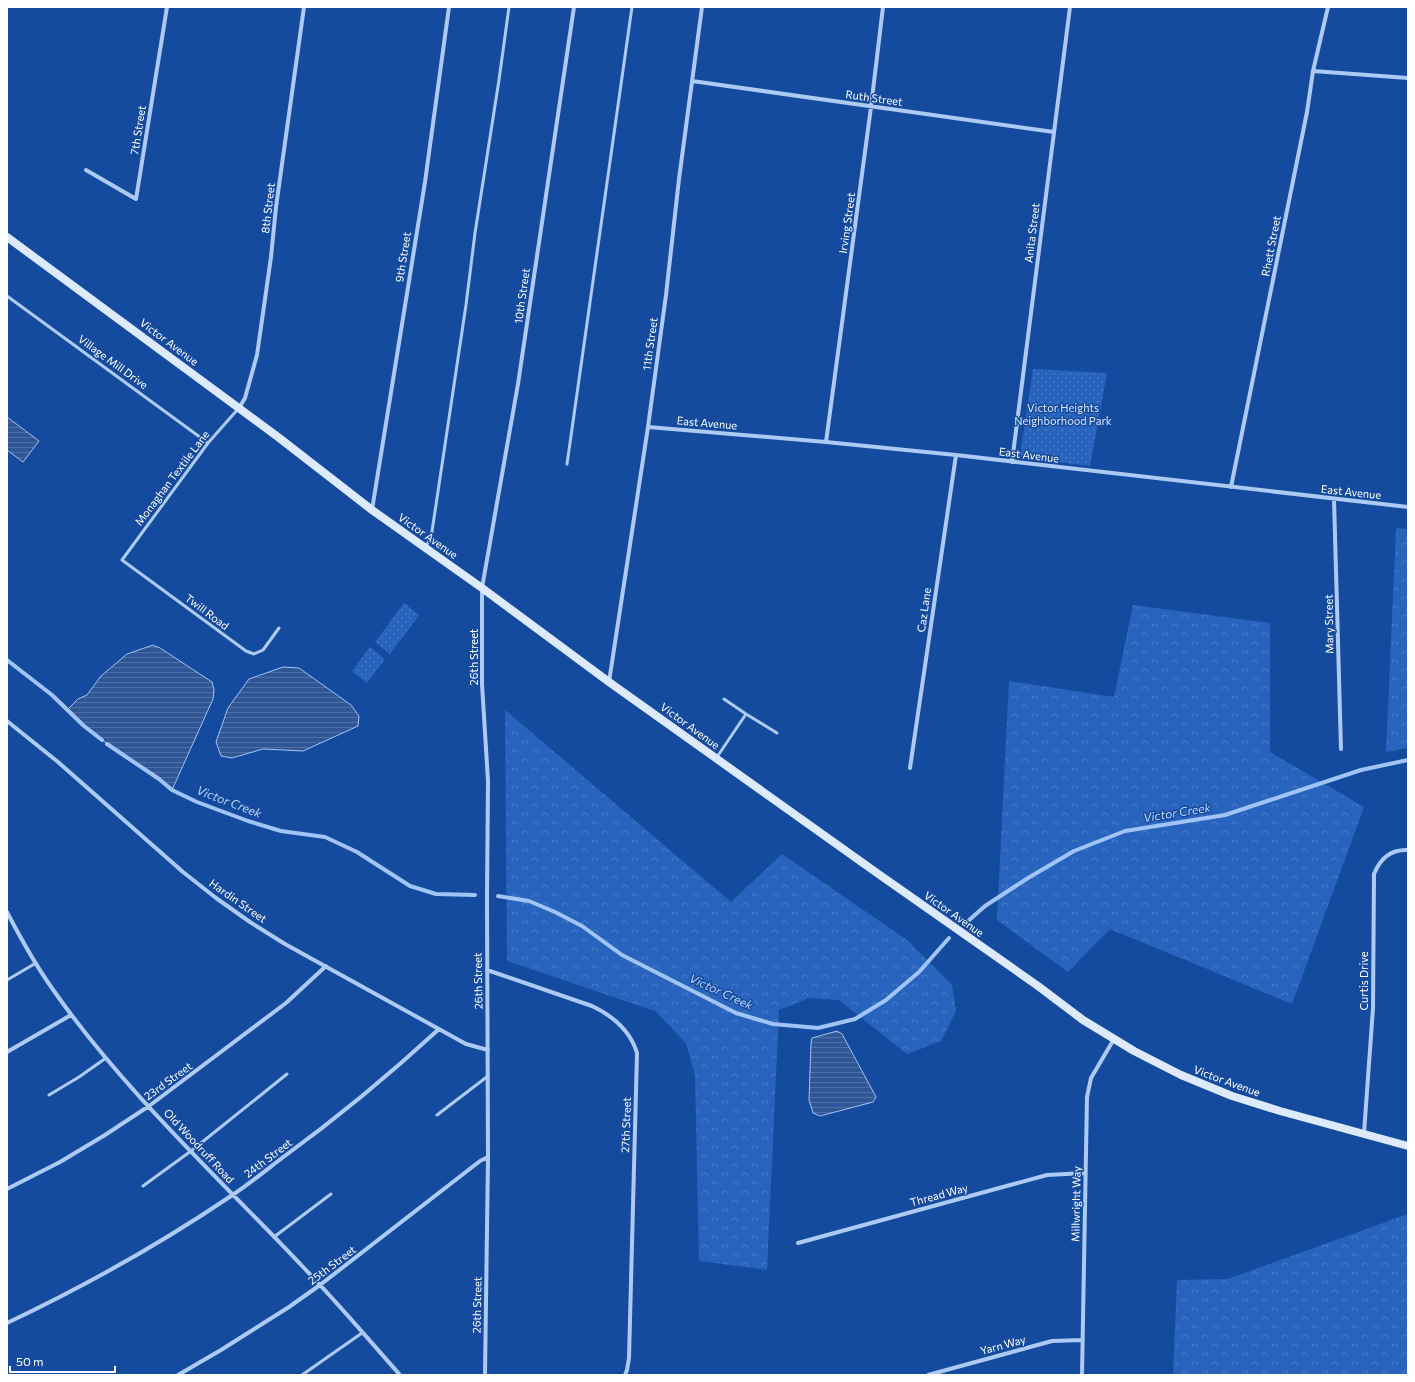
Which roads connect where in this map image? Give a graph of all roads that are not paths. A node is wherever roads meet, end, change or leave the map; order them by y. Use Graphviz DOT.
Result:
graph roads {
  1 [pos="167,7"];
  2 [pos="304,7"];
  3 [pos="449,7"];
  4 [pos="509,7"];
  5 [pos="574,7"];
  6 [pos="632,7"];
  7 [pos="702,7"];
  8 [pos="883,7"];
  9 [pos="1070,7"];
  10 [pos="1328,7"];
  11 [pos="1313,71"];
  12 [pos="1408,78"];
  13 [pos="692,81"];
  14 [pos="871,107"];
  15 [pos="1054,132"];
  16 [pos="86,170"];
  17 [pos="7,237"];
  18 [pos="7,296"];
  19 [pos="239,408"];
  20 [pos="648,427"];
  21 [pos="826,442"];
  22 [pos="208,443"];
  23 [pos="956,455"];
  24 [pos="1012,462"];
  25 [pos="568,464"];
  26 [pos="1231,488"];
  27 [pos="1334,499"];
  28 [pos="1408,507"];
  29 [pos="372,510"];
  30 [pos="425,547"];
  31 [pos="122,560"];
  32 [pos="482,588"];
  33 [pos="279,628"];
  34 [pos="609,682"];
  35 [pos="724,698"];
  36 [pos="746,714"];
  37 [pos="7,721"];
  38 [pos="777,733"];
  39 [pos="1341,749"];
  40 [pos="716,758"];
  41 [pos="910,768"];
  42 [pos="1408,850"];
  43 [pos="7,912"];
  44 [pos="36,963"];
  45 [pos="326,966"];
  46 [pos="487,970"];
  47 [pos="7,980"];
  48 [pos="71,1015"];
  49 [pos="439,1029"];
  50 [pos="1114,1039"];
  51 [pos="488,1050"];
  52 [pos="7,1052"];
  53 [pos="106,1058"];
  54 [pos="287,1074"];
  55 [pos="488,1076"];
  56 [pos="49,1095"];
  57 [pos="149,1106"];
  58 [pos="437,1115"];
  59 [pos="1364,1133"];
  60 [pos="1408,1146"];
  61 [pos="192,1151"];
  62 [pos="488,1157"];
  63 [pos="1085,1173"];
  64 [pos="144,1186"];
  65 [pos="7,1189"];
  66 [pos="331,1194"];
  67 [pos="233,1195"];
  68 [pos="274,1237"];
  69 [pos="798,1243"];
  70 [pos="320,1285"];
  71 [pos="7,1323"];
  72 [pos="362,1333"];
  73 [pos="1083,1340"];
  74 [pos="178,1375"];
  75 [pos="302,1375"];
  76 [pos="400,1375"];
  77 [pos="485,1375"];
  78 [pos="625,1375"];
  79 [pos="928,1375"];
  80 [pos="1082,1375"];
  1 -- 16 [label="street, 7th Street"];
  2 -- 19 [label="street, 8th Street"];
  3 -- 29 [label="street, 9th Street"];
  4 -- 30 [label="lane"];
  5 -- 32 [label="street, 10th Street"];
  6 -- 25 [label="lane"];
  7 -- 13 [label="street, 11th Street"];
  8 -- 14 [label="street, Irving Street"];
  9 -- 15 [label="street, Anita Street"];
  10 -- 11 [label="street, Rhett Street"];
  11 -- 12 [label="street"];
  11 -- 26 [label="street, Rhett Street"];
  13 -- 14 [label="street, Ruth Street"];
  13 -- 20 [label="street, 11th Street"];
  14 -- 15 [label="street, Ruth Street"];
  14 -- 21 [label="street, Irving Street"];
  15 -- 24 [label="street, Anita Street"];
  17 -- 19 [label="street, Victor Avenue"];
  18 -- 22 [label="lane, Village Mill Drive"];
  19 -- 22 [label="lane, Monaghan Textile Lane"];
  19 -- 29 [label="street, Victor Avenue"];
  20 -- 21 [label="street, East Avenue"];
  20 -- 34 [label="street, 11th Street"];
  21 -- 23 [label="street, East Avenue"];
  22 -- 31 [label="lane, Monaghan Textile Lane"];
  23 -- 24 [label="street, East Avenue"];
  23 -- 41 [label="street, Caz Lane"];
  24 -- 26 [label="street, East Avenue"];
  26 -- 27 [label="street, East Avenue"];
  27 -- 28 [label="street, East Avenue"];
  27 -- 39 [label="street, Mary Street"];
  29 -- 30 [label="street, Victor Avenue"];
  30 -- 32 [label="street, Victor Avenue"];
  31 -- 33 [label="lane, Twill Road"];
  32 -- 34 [label="street, Victor Avenue"];
  32 -- 46 [label="street, 26th Street"];
  34 -- 40 [label="street, Victor Avenue"];
  35 -- 36 [label="lane"];
  36 -- 38 [label="lane"];
  36 -- 40 [label="lane"];
  37 -- 45 [label="street, Hardin Street"];
  40 -- 50 [label="street, Victor Avenue"];
  42 -- 59 [label="street, Curtis Drive"];
  43 -- 44 [label="street, Old Woodruff Road"];
  44 -- 47 [label="lane"];
  44 -- 48 [label="street, Old Woodruff Road"];
  45 -- 49 [label="street, Hardin Street"];
  45 -- 57 [label="street, 23rd Street"];
  46 -- 51 [label="street, 26th Street"];
  46 -- 78 [label="street, 27th Street"];
  48 -- 52 [label="street"];
  48 -- 53 [label="street, Old Woodruff Road"];
  49 -- 51 [label="street, Hardin Street"];
  49 -- 67 [label="street, 24th Street"];
  50 -- 59 [label="street, Victor Avenue"];
  50 -- 63 [label="street, Millwright Way"];
  51 -- 55 [label="street, 26th Street"];
  53 -- 56 [label="lane"];
  53 -- 57 [label="street, Old Woodruff Road"];
  54 -- 61 [label="lane"];
  55 -- 58 [label="lane"];
  55 -- 62 [label="street, 26th Street"];
  57 -- 61 [label="street, Old Woodruff Road"];
  57 -- 65 [label="street, 23rd Street"];
  59 -- 60 [label="street, Victor Avenue"];
  61 -- 64 [label="lane"];
  61 -- 67 [label="street, Old Woodruff Road"];
  62 -- 70 [label="street, 25th Street"];
  62 -- 77 [label="street, 26th Street"];
  63 -- 69 [label="street, Thread Way"];
  63 -- 73 [label="street, Millwright Way"];
  66 -- 68 [label="lane"];
  67 -- 68 [label="street, Old Woodruff Road"];
  67 -- 71 [label="street, 24th Street"];
  68 -- 70 [label="street, Old Woodruff Road"];
  70 -- 72 [label="street, Old Woodruff Road"];
  70 -- 74 [label="street, 25th Street"];
  72 -- 75 [label="lane"];
  72 -- 76 [label="street, Old Woodruff Road"];
  73 -- 79 [label="street, Yarn Way"];
  73 -- 80 [label="street, Millwright Way"];
}
